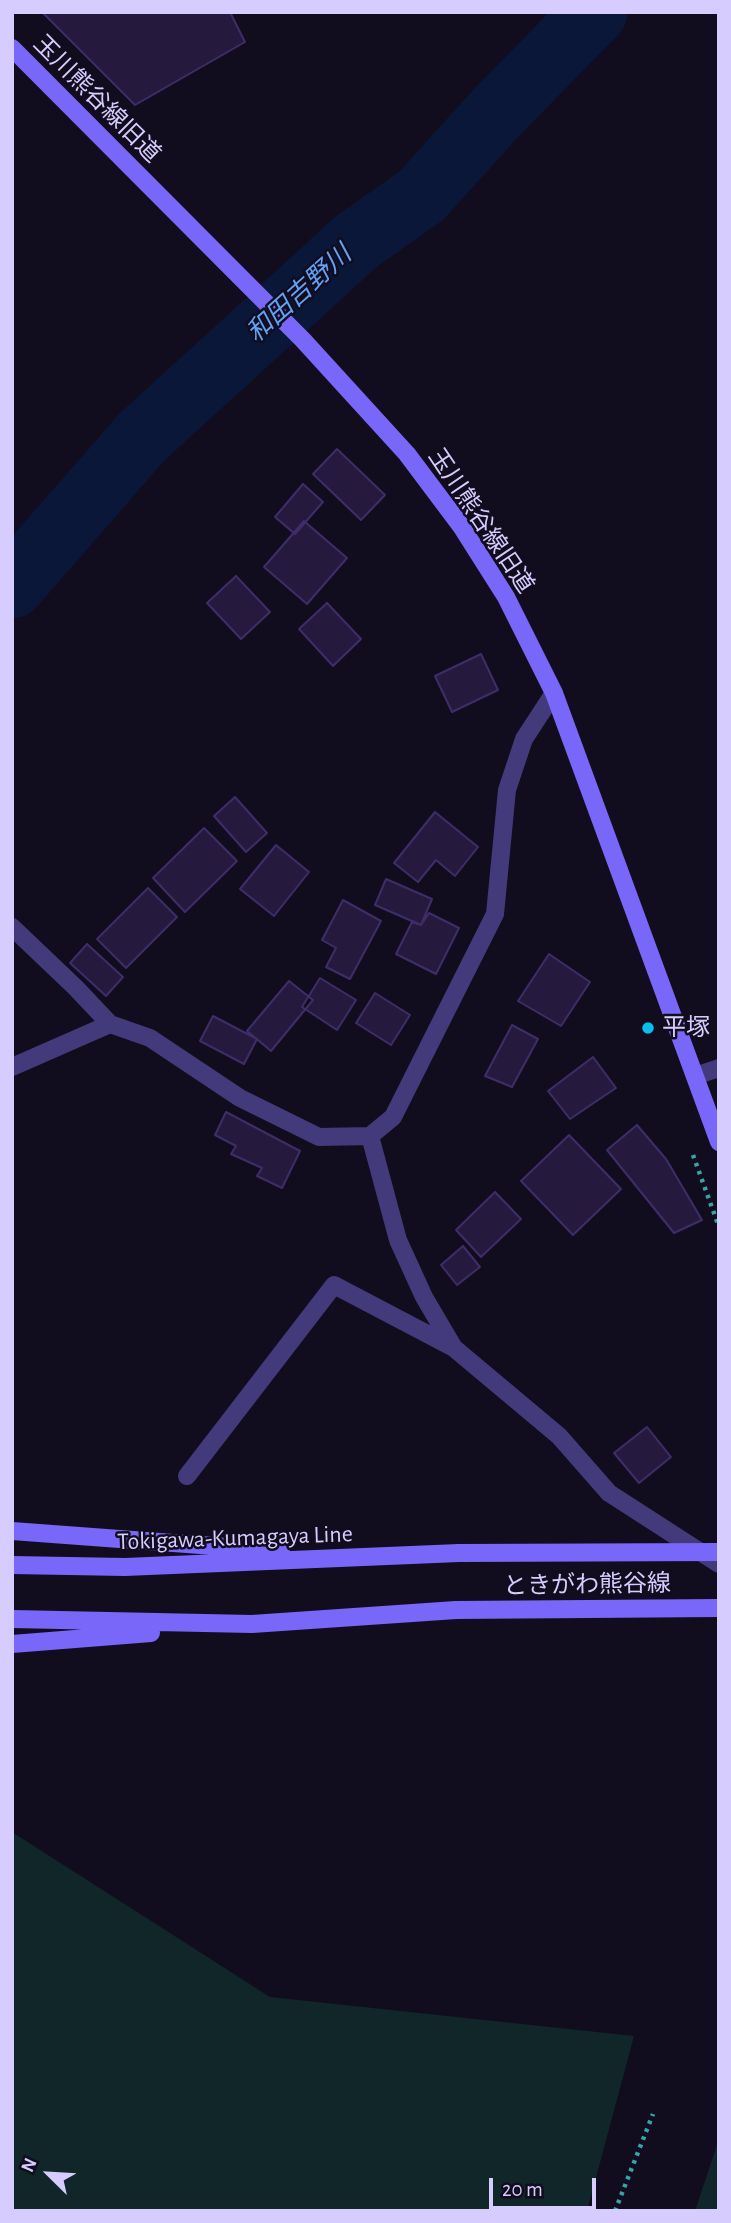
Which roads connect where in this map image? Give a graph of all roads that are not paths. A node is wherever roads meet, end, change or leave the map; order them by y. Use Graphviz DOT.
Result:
graph roads {
  1 [pos="12,48"];
  2 [pos="554,694"];
  3 [pos="12,927"];
  4 [pos="110,1024"];
  5 [pos="12,1066"];
  6 [pos="719,1069"];
  7 [pos="695,1076"];
  8 [pos="370,1136"];
  9 [pos="719,1142"];
  10 [pos="454,1348"];
  11 [pos="187,1476"];
  12 [pos="12,1531"];
  13 [pos="719,1552"];
  14 [pos="459,1553"];
  15 [pos="363,1558"];
  16 [pos="719,1564"];
  17 [pos="12,1565"];
  18 [pos="719,1608"];
  19 [pos="12,1619"];
  20 [pos="252,1624"];
  21 [pos="12,1644"];
  1 -- 2 [label="main road, 玉川熊谷線旧道"];
  2 -- 7 [label="main road, 玉川熊谷線旧道"];
  2 -- 8 [label="street"];
  3 -- 4 [label="street"];
  4 -- 5 [label="street"];
  4 -- 8 [label="street"];
  6 -- 7 [label="street"];
  7 -- 9 [label="main road, 玉川熊谷線旧道"];
  8 -- 10 [label="street"];
  10 -- 11 [label="street"];
  10 -- 16 [label="street"];
  12 -- 15 [label="main road"];
  13 -- 14 [label="main road, ときがわ熊谷線, bridge"];
  14 -- 15 [label="main road, Tokigawa-Kumagaya Line"];
  15 -- 17 [label="main road, Tokigawa-Kumagaya Line"];
  18 -- 20 [label="main road, ときがわ熊谷線"];
  19 -- 20 [label="main road"];
  20 -- 21 [label="main road"];
}
